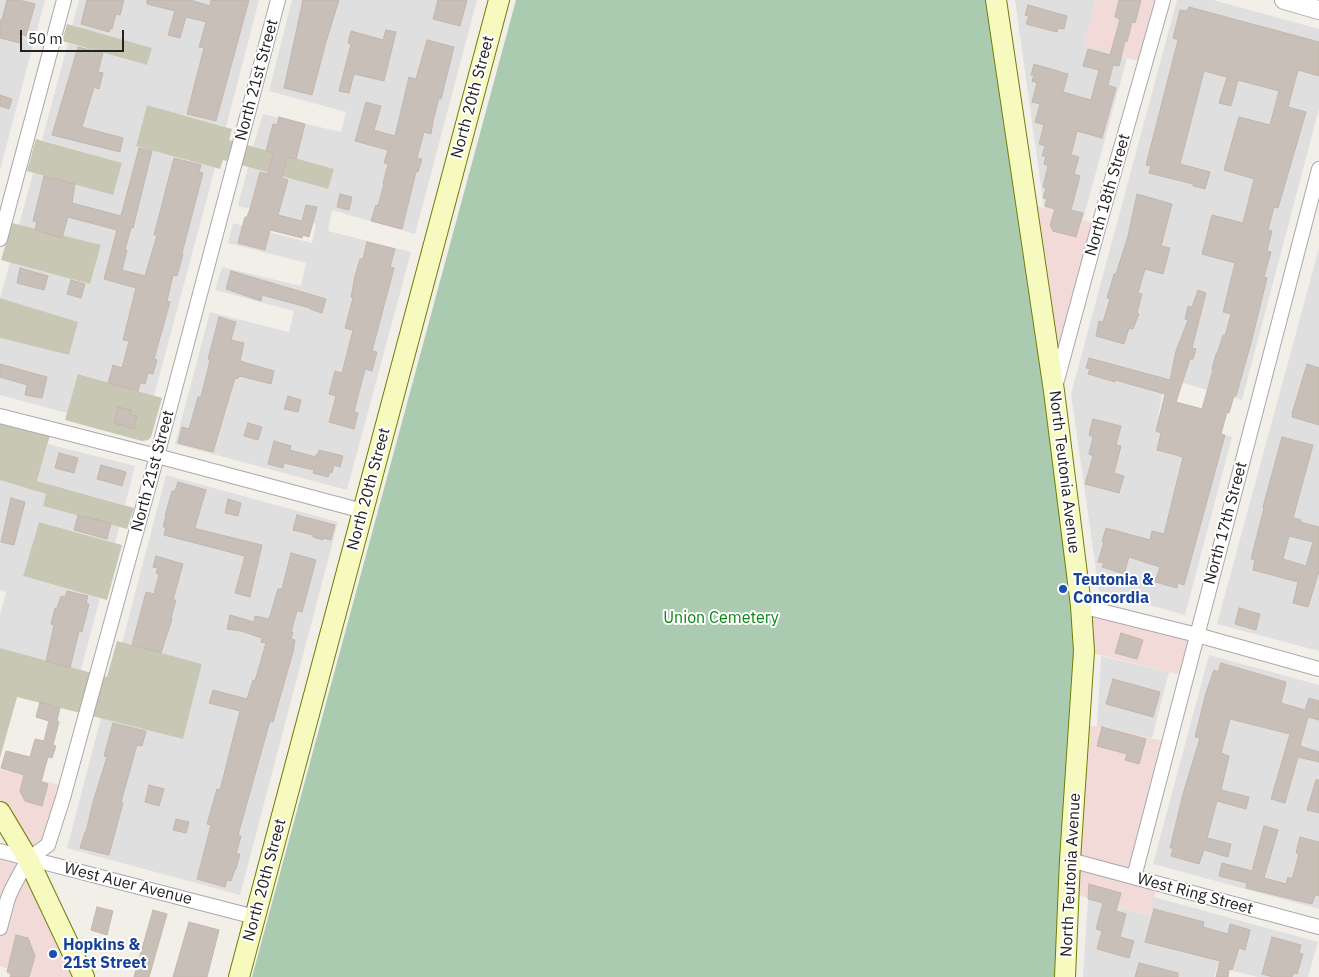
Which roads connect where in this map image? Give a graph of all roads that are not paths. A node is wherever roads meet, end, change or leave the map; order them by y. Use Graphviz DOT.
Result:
graph roads {
  1 [pos="64,0"];
  2 [pos="278,0"];
  3 [pos="499,0"];
  4 [pos="996,0"];
  5 [pos="1163,0"];
  6 [pos="1284,0"];
  7 [pos="1319,10"];
  8 [pos="1319,169"];
  9 [pos="0,239"];
  10 [pos="1054,391"];
  11 [pos="0,416"];
  12 [pos="157,456"];
  13 [pos="363,511"];
  14 [pos="1081,606"];
  15 [pos="1197,635"];
  16 [pos="1319,669"];
  17 [pos="0,812"];
  18 [pos="0,851"];
  19 [pos="28,859"];
  20 [pos="1070,860"];
  21 [pos="1134,878"];
  22 [pos="255,917"];
  23 [pos="1319,927"];
  24 [pos="0,928"];
  25 [pos="84,977"];
  26 [pos="239,977"];
  27 [pos="1065,977"];
  1 -- 9 [label="street"];
  2 -- 12 [label="street, North 21st Street"];
  3 -- 13 [label="main road, North 20th Street"];
  4 -- 10 [label="main road, North Teutonia Avenue"];
  5 -- 10 [label="street, North 18th Street"];
  6 -- 7 [label="street"];
  8 -- 15 [label="street, North 17th Street"];
  10 -- 14 [label="main road, North Teutonia Avenue"];
  11 -- 12 [label="street"];
  12 -- 13 [label="street"];
  12 -- 19 [label="street, North 21st Street"];
  13 -- 22 [label="main road, North 20th Street"];
  14 -- 15 [label="street"];
  14 -- 20 [label="main road, North Teutonia Avenue"];
  15 -- 16 [label="street"];
  15 -- 21 [label="street, North 17th Street"];
  17 -- 19 [label="main road"];
  18 -- 19 [label="street, West Auer Avenue"];
  19 -- 22 [label="street, West Auer Avenue"];
  19 -- 24 [label="street, North 21st Street"];
  19 -- 25 [label="main road"];
  20 -- 21 [label="street, West Ring Street"];
  20 -- 27 [label="main road, North Teutonia Avenue"];
  21 -- 23 [label="street, West Ring Street"];
  22 -- 26 [label="main road, North 20th Street"];
}
